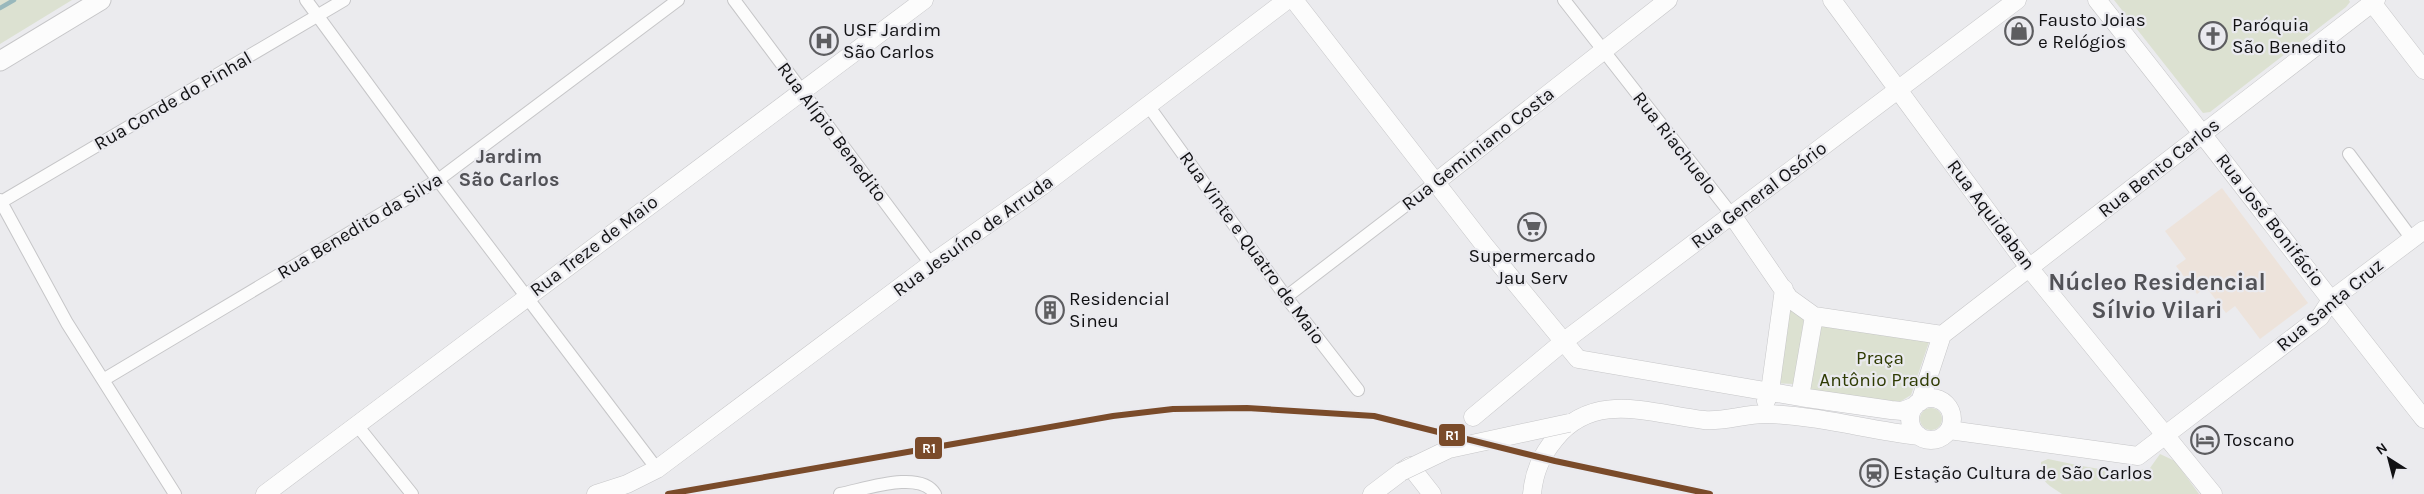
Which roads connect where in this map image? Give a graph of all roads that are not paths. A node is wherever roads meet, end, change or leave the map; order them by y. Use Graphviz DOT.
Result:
graph roads {
  1 [pos="101,0"];
  2 [pos="306,0"];
  3 [pos="344,0"];
  4 [pos="678,0"];
  5 [pos="734,0"];
  6 [pos="924,0"];
  7 [pos="1287,0"];
  8 [pos="1294,0"];
  9 [pos="1564,0"];
  10 [pos="1668,0"];
  11 [pos="1832,0"];
  12 [pos="2017,0"];
  13 [pos="2097,0"];
  14 [pos="2373,1"];
  15 [pos="318,16"];
  16 [pos="1603,51"];
  17 [pos="0,62"];
  18 [pos="2424,70"];
  19 [pos="1898,89"];
  20 [pos="803,92"];
  21 [pos="1147,104"];
  22 [pos="2203,133"];
  23 [pos="2349,154"];
  24 [pos="438,180"];
  25 [pos="1436,182"];
  26 [pos="1,201"];
  27 [pos="1732,215"];
  28 [pos="2418,234"];
  29 [pos="930,264"];
  30 [pos="2030,269"];
  31 [pos="1784,289"];
  32 [pos="527,297"];
  33 [pos="1286,297"];
  34 [pos="2330,300"];
  35 [pos="1814,316"];
  36 [pos="1942,335"];
  37 [pos="1563,342"];
  38 [pos="103,380"];
  39 [pos="1358,390"];
  40 [pos="1770,391"];
  41 [pos="1800,397"];
  42 [pos="1918,404"];
  43 [pos="1473,417"];
  44 [pos="2424,418"];
  45 [pos="1713,420"];
  46 [pos="1569,423"];
  47 [pos="356,424"];
  48 [pos="1949,430"];
  49 [pos="1919,436"];
  50 [pos="2165,436"];
  51 [pos="657,469"];
  52 [pos="1404,470"];
  53 [pos="174,494"];
  54 [pos="265,494"];
  55 [pos="412,494"];
  56 [pos="596,494"];
  57 [pos="840,494"];
  58 [pos="935,494"];
  59 [pos="1372,494"];
  60 [pos="1432,494"];
  61 [pos="1532,494"];
  62 [pos="2212,494"];
  1 -- 17 [label="main road"];
  2 -- 15 [label="street"];
  3 -- 15 [label="street, Rua Conde do Pinhal"];
  4 -- 24 [label="street, Rua Benedito da Silva"];
  5 -- 20 [label="street, Rua Alípio Benedito"];
  6 -- 20 [label="street, Rua Treze de Maio"];
  7 -- 21 [label="street, Rua Jesuíno de Arruda"];
  8 -- 25 [label="street"];
  9 -- 16 [label="street, Rua Riachuelo"];
  10 -- 16 [label="street, Rua Geminiano Costa"];
  11 -- 19 [label="street, Rua Aquidaban"];
  12 -- 19 [label="street, Rua General Osório"];
  13 -- 22 [label="street, Rua José Bonifácio"];
  14 -- 18 [label="street"];
  14 -- 22 [label="street, Rua Bento Carlos"];
  15 -- 24 [label="street"];
  15 -- 26 [label="street, Rua Conde do Pinhal"];
  16 -- 25 [label="street, Rua Geminiano Costa"];
  16 -- 27 [label="street, Rua Riachuelo"];
  19 -- 27 [label="street, Rua General Osório"];
  19 -- 30 [label="street, Rua Aquidaban"];
  20 -- 29 [label="street, Rua Alípio Benedito"];
  20 -- 32 [label="street, Rua Treze de Maio"];
  21 -- 29 [label="street, Rua Jesuíno de Arruda"];
  21 -- 33 [label="street, Rua Vinte e Quatro de Maio"];
  22 -- 30 [label="street, Rua Bento Carlos"];
  22 -- 34 [label="street, Rua José Bonifácio"];
  23 -- 28 [label="street"];
  24 -- 32 [label="street"];
  24 -- 38 [label="street, Rua Benedito da Silva"];
  25 -- 33 [label="street, Rua Geminiano Costa"];
  25 -- 37 [label="street"];
  26 -- 38 [label="street"];
  27 -- 31 [label="street, Rua Riachuelo"];
  27 -- 37 [label="street, Rua General Osório"];
  28 -- 34 [label="street, Rua Santa Cruz"];
  29 -- 51 [label="street, Rua Jesuíno de Arruda"];
  30 -- 36 [label="street, Rua Bento Carlos"];
  30 -- 50 [label="street, Rua Aquidaban"];
  31 -- 35 [label="street"];
  31 -- 40 [label="street"];
  32 -- 47 [label="street, Rua Treze de Maio"];
  32 -- 51 [label="street"];
  33 -- 39 [label="street, Rua Vinte e Quatro de Maio"];
  34 -- 44 [label="street, Rua José Bonifácio"];
  34 -- 50 [label="street, Rua Santa Cruz"];
  35 -- 36 [label="street"];
  35 -- 41 [label="street"];
  36 -- 42 [label="street"];
  37 -- 40 [label="street"];
  37 -- 43 [label="street, Rua General Osório"];
  38 -- 53 [label="street"];
  40 -- 41 [label="street"];
  40 -- 45 [label="street"];
  41 -- 42 [label="street"];
  42 -- 48 [label="street"];
  42 -- 49 [label="street"];
  45 -- 46 [label="street"];
  45 -- 49 [label="street"];
  46 -- 52 [label="street, bridge"];
  46 -- 61 [label="street"];
  47 -- 54 [label="street, Rua Treze de Maio"];
  47 -- 55 [label="street"];
  48 -- 49 [label="street"];
  48 -- 50 [label="street, Rua Santa Cruz"];
  50 -- 62 [label="street, Rua Aquidaban"];
  51 -- 56 [label="street, Rua Jesuíno de Arruda"];
  52 -- 59 [label="street"];
  52 -- 60 [label="street"];
  57 -- 58 [label="street"];
}
